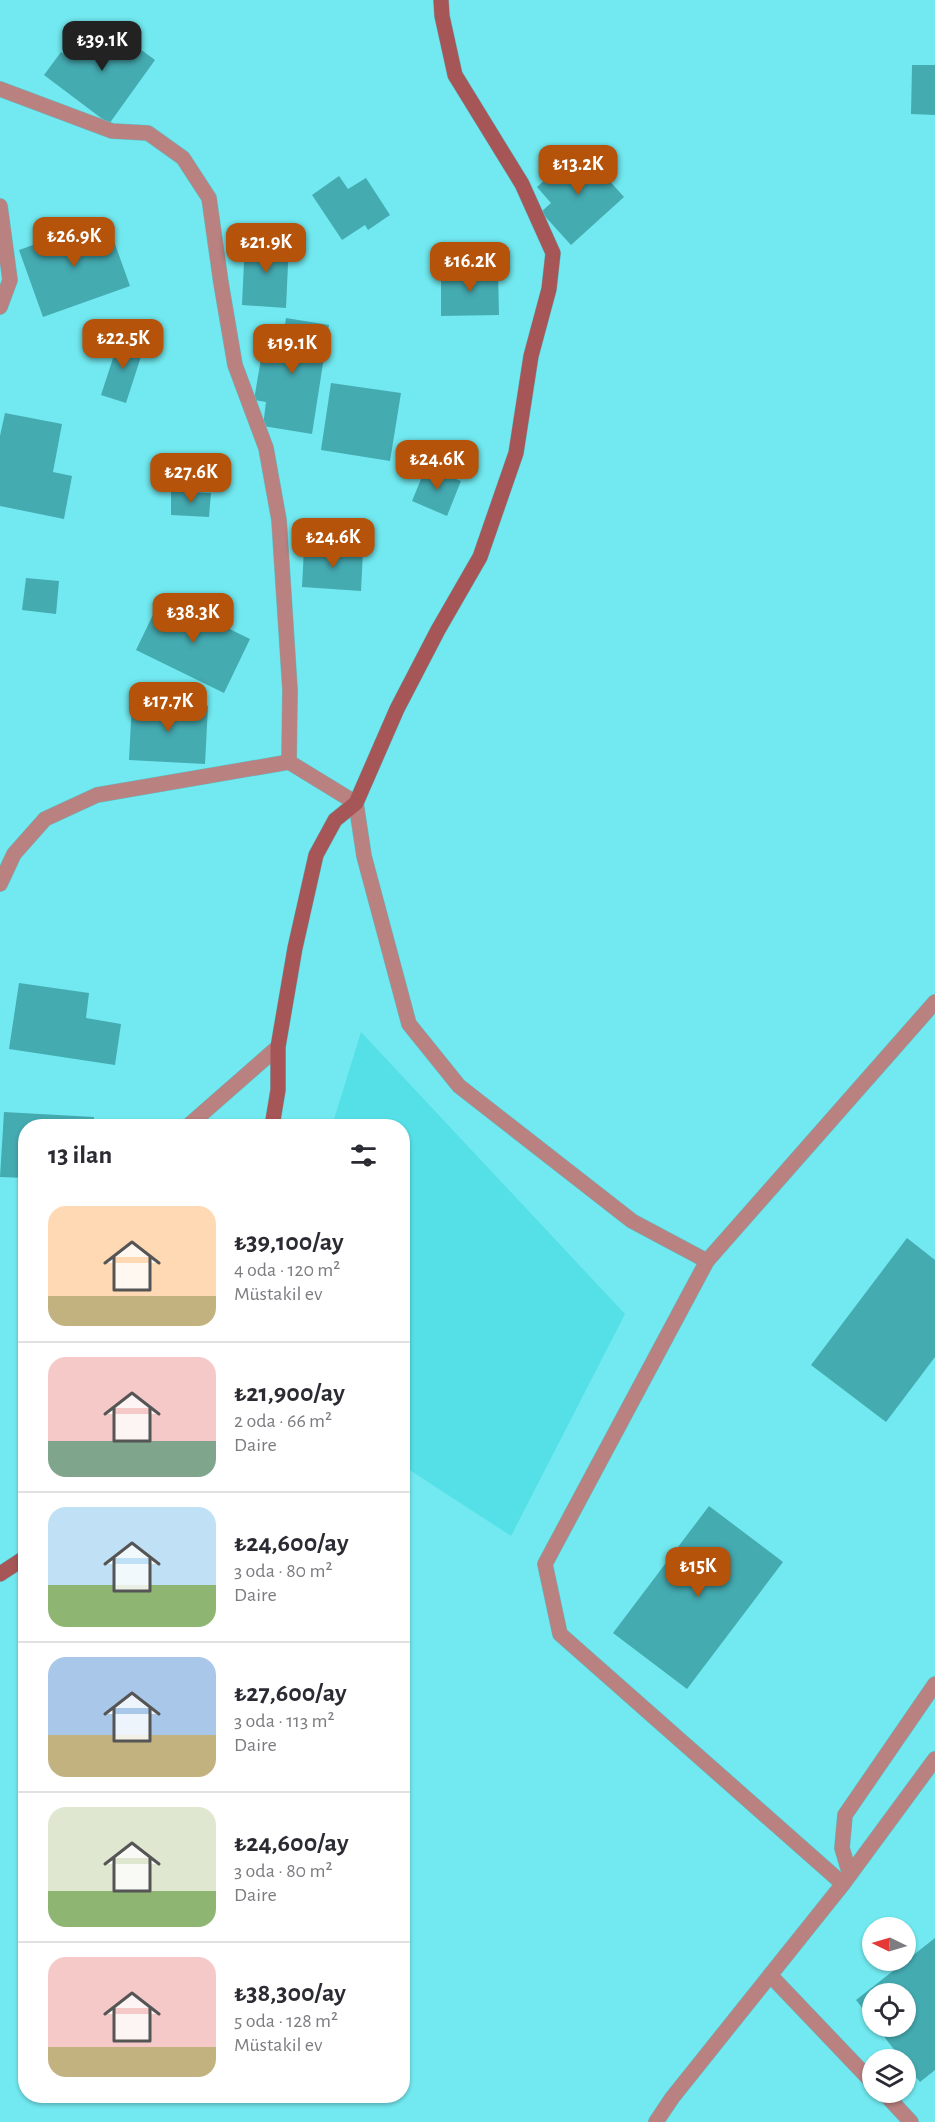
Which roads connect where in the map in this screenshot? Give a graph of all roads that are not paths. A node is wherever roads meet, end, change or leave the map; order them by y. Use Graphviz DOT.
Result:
graph roads {
  1 [pos="441,0"];
  2 [pos="0,89"];
  3 [pos="0,206"];
  4 [pos="0,307"];
  5 [pos="289,762"];
  6 [pos="356,803"];
  7 [pos="0,884"];
  8 [pos="935,1002"];
  9 [pos="278,1047"];
  10 [pos="196,1119"];
  11 [pos="273,1119"];
  12 [pos="708,1262"];
  13 [pos="18,1562"];
  14 [pos="0,1574"];
  15 [pos="935,1684"];
  16 [pos="935,1759"];
  17 [pos="847,1880"];
  18 [pos="770,1976"];
  19 [pos="862,2072"];
  20 [pos="893,2103"];
  21 [pos="656,2122"];
  22 [pos="911,2122"];
  1 -- 6 [label="street"];
  2 -- 5 [label="street"];
  3 -- 4 [label="street"];
  5 -- 6 [label="street"];
  5 -- 7 [label="street"];
  6 -- 9 [label="street"];
  6 -- 12 [label="street"];
  8 -- 12 [label="street"];
  9 -- 10 [label="street"];
  9 -- 11 [label="street"];
  12 -- 17 [label="street"];
  13 -- 14 [label="street"];
  15 -- 17 [label="street"];
  16 -- 17 [label="street"];
  17 -- 18 [label="street"];
  18 -- 19 [label="street"];
  18 -- 21 [label="street"];
  20 -- 22 [label="street"];
}
